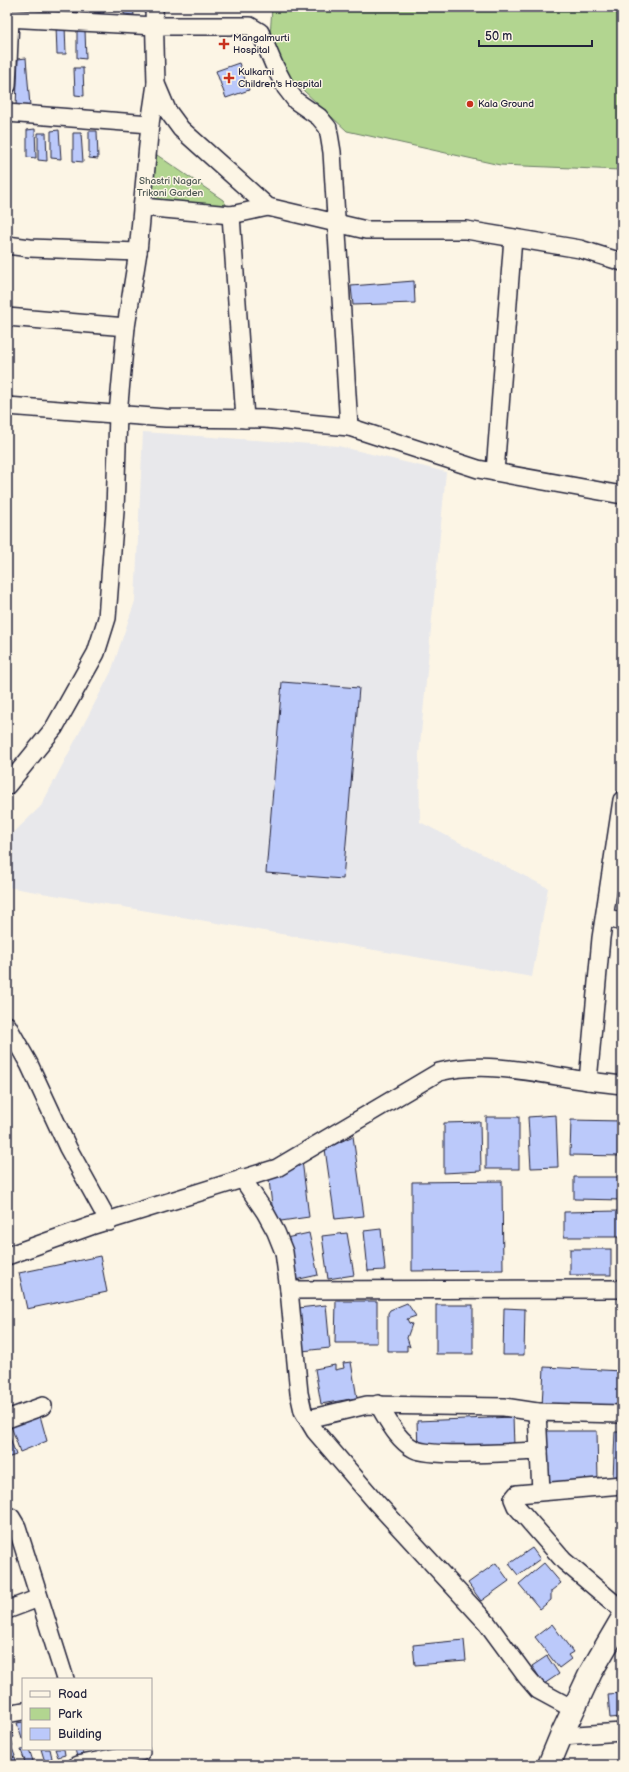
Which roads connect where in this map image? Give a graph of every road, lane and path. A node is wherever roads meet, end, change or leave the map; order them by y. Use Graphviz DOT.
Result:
graph roads {
  1 [pos="154,7"];
  2 [pos="9,18"];
  3 [pos="155,26"];
  4 [pos="156,84"];
  5 [pos="7,86"];
  6 [pos="7,113"];
  7 [pos="150,124"];
  8 [pos="142,207"];
  9 [pos="268,208"];
  10 [pos="231,215"];
  11 [pos="336,223"];
  12 [pos="513,238"];
  13 [pos="7,245"];
  14 [pos="138,252"];
  15 [pos="622,262"];
  16 [pos="7,318"];
  17 [pos="126,327"];
  18 [pos="7,406"];
  19 [pos="118,414"];
  20 [pos="245,419"];
  21 [pos="349,427"];
  22 [pos="495,472"];
  23 [pos="622,495"];
  24 [pos="7,786"];
  25 [pos="622,800"];
  26 [pos="605,917"];
  27 [pos="622,922"];
  28 [pos="7,1025"];
  29 [pos="588,1081"];
  30 [pos="622,1085"];
  31 [pos="242,1178"];
  32 [pos="109,1222"];
  33 [pos="7,1256"];
  34 [pos="622,1289"];
  35 [pos="289,1290"];
  36 [pos="378,1404"];
  37 [pos="43,1406"];
  38 [pos="537,1412"];
  39 [pos="622,1414"];
  40 [pos="7,1419"];
  41 [pos="308,1419"];
  42 [pos="539,1451"];
  43 [pos="622,1485"];
  44 [pos="541,1491"];
  45 [pos="7,1516"];
  46 [pos="40,1598"];
  47 [pos="7,1610"];
  48 [pos="622,1610"];
  49 [pos="622,1619"];
  50 [pos="65,1678"];
  51 [pos="573,1709"];
  52 [pos="22,1711"];
  53 [pos="7,1714"];
  54 [pos="622,1732"];
  55 [pos="561,1736"];
  56 [pos="141,1756"];
  57 [pos="77,1765"];
  58 [pos="549,1765"];
  1 -- 3 [label="street"];
  2 -- 3 [label="street"];
  2 -- 5 [label="street"];
  3 -- 4 [label="street"];
  3 -- 11 [label="street"];
  4 -- 7 [label="street"];
  4 -- 9 [label="street"];
  6 -- 7 [label="street"];
  7 -- 8 [label="street"];
  8 -- 10 [label="street"];
  8 -- 14 [label="street"];
  9 -- 10 [label="street"];
  9 -- 11 [label="street"];
  10 -- 20 [label="street"];
  11 -- 12 [label="street"];
  11 -- 21 [label="street"];
  12 -- 15 [label="street"];
  12 -- 22 [label="street"];
  13 -- 14 [label="street"];
  14 -- 17 [label="street"];
  16 -- 17 [label="street"];
  17 -- 19 [label="street"];
  18 -- 19 [label="street"];
  19 -- 20 [label="street"];
  19 -- 24 [label="street"];
  20 -- 21 [label="street"];
  21 -- 22 [label="street"];
  22 -- 23 [label="street"];
  25 -- 26 [label="street"];
  26 -- 27 [label="street"];
  26 -- 29 [label="street"];
  28 -- 32 [label="street"];
  29 -- 30 [label="street"];
  29 -- 31 [label="street"];
  31 -- 32 [label="street"];
  31 -- 35 [label="street"];
  32 -- 33 [label="street"];
  34 -- 35 [label="street"];
  35 -- 41 [label="street"];
  36 -- 38 [label="street"];
  36 -- 41 [label="street"];
  36 -- 42 [label="street"];
  37 -- 40 [label="street"];
  38 -- 39 [label="street"];
  38 -- 42 [label="street"];
  41 -- 51 [label="street"];
  42 -- 44 [label="street"];
  43 -- 44 [label="street"];
  44 -- 48 [label="street"];
  45 -- 46 [label="street"];
  46 -- 47 [label="street"];
  46 -- 50 [label="street"];
  49 -- 51 [label="street"];
  51 -- 55 [label="street"];
  52 -- 53 [label="street"];
  54 -- 55 [label="street"];
  55 -- 58 [label="street"];
  56 -- 57 [label="street"];
}
